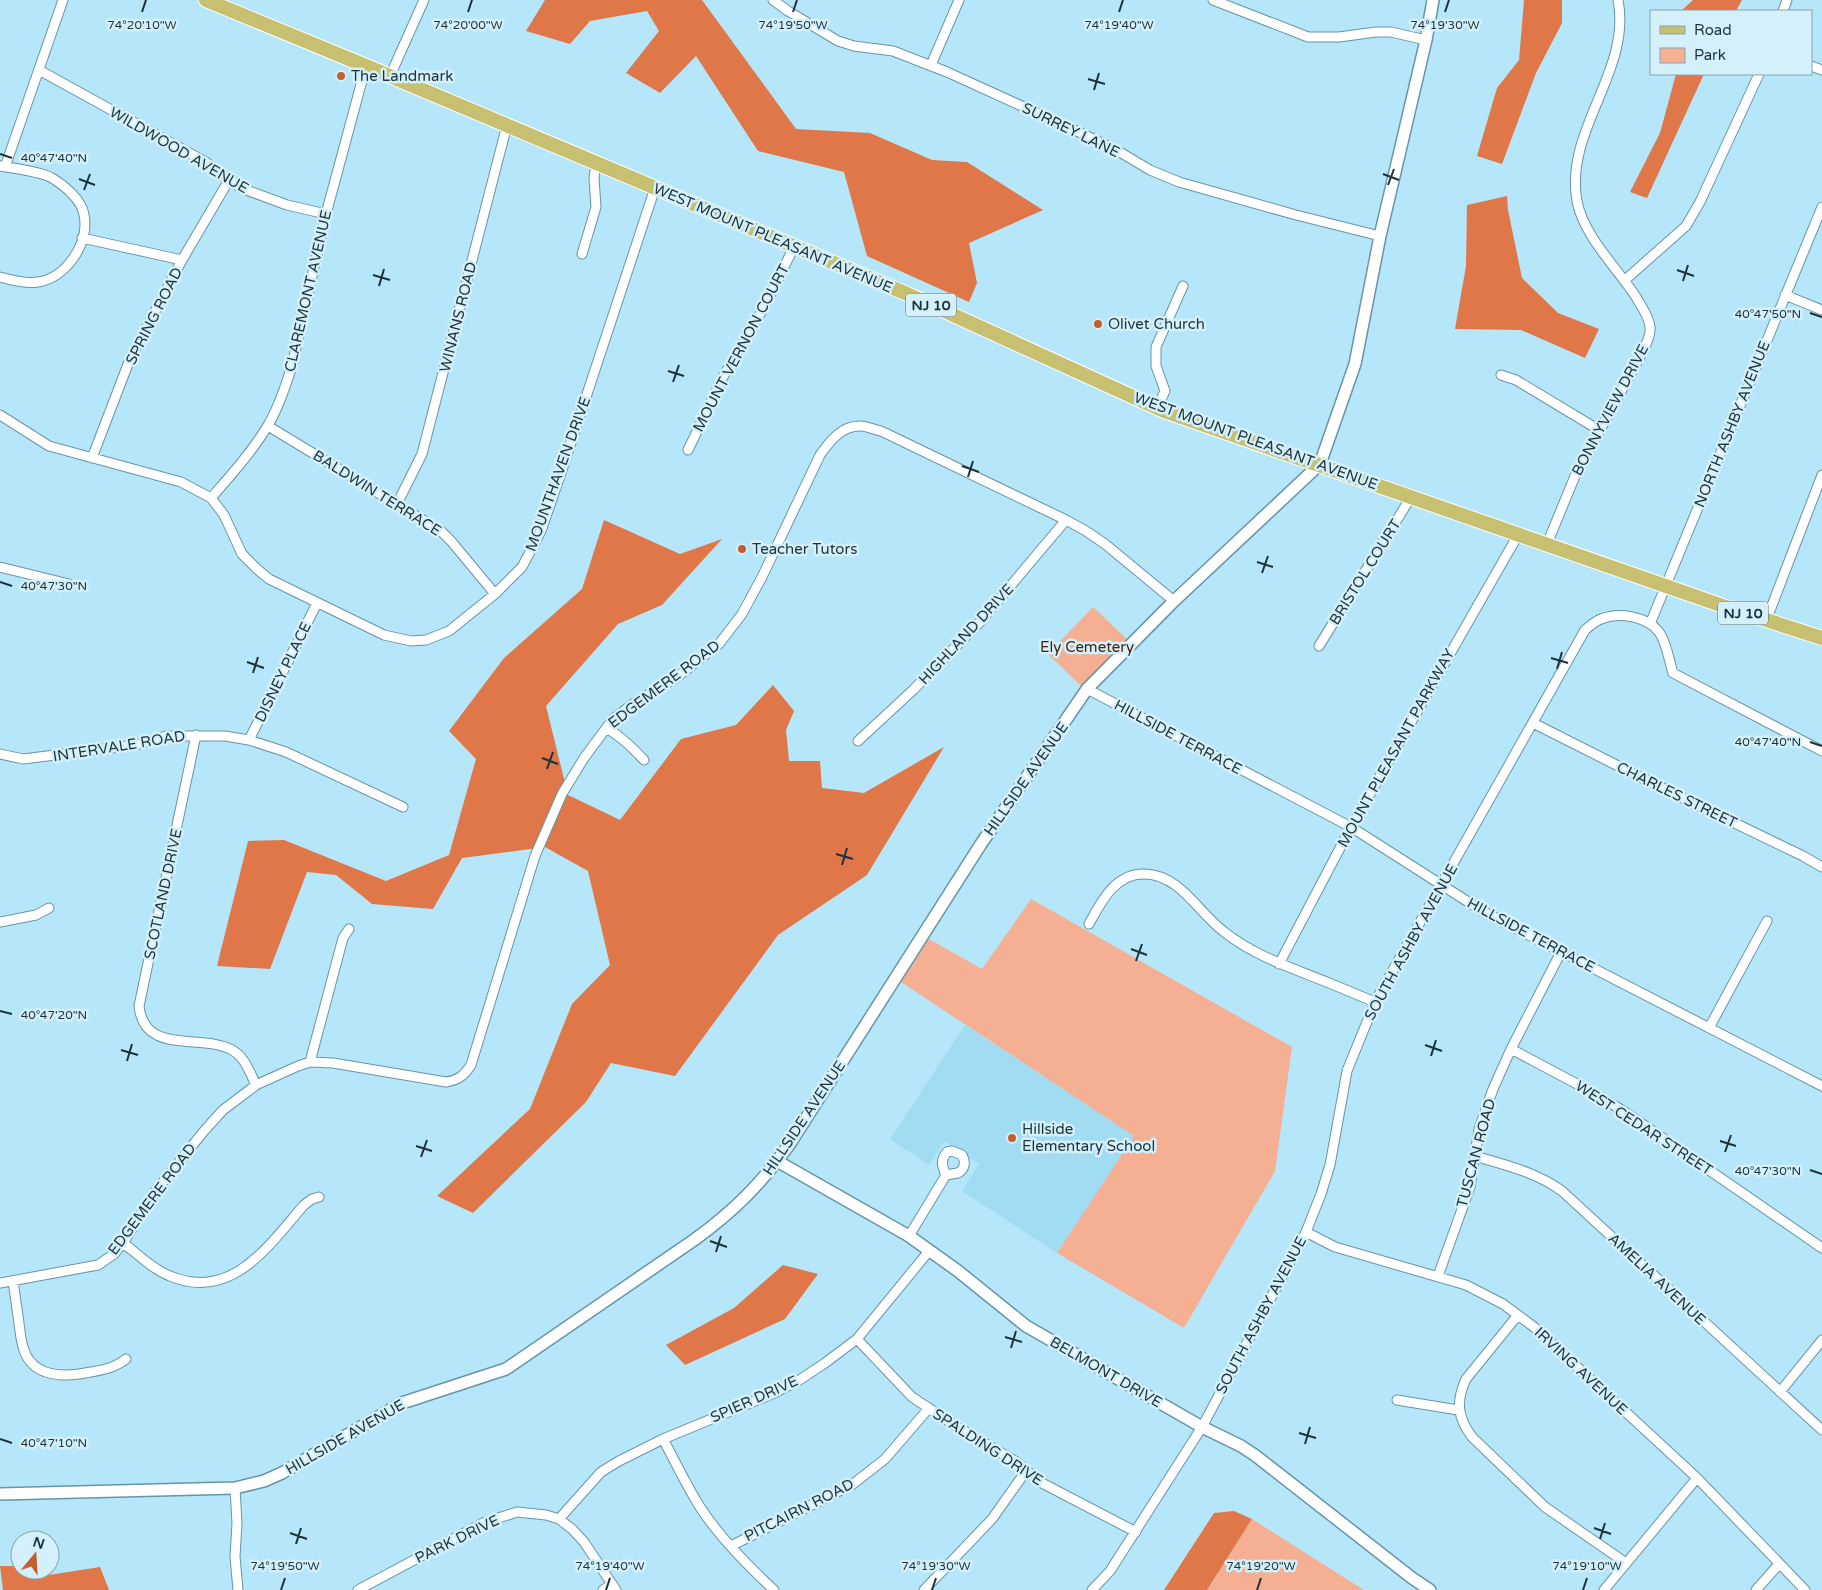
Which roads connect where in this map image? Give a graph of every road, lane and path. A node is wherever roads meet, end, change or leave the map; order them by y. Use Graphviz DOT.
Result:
graph roads {
  1 [pos="63,0"];
  2 [pos="206,0"];
  3 [pos="424,0"];
  4 [pos="773,0"];
  5 [pos="959,0"];
  6 [pos="1212,0"];
  7 [pos="1433,0"];
  8 [pos="1618,0"];
  9 [pos="1426,40"];
  10 [pos="931,65"];
  11 [pos="366,66"];
  12 [pos="39,70"];
  13 [pos="1759,75"];
  14 [pos="390,76"];
  15 [pos="507,125"];
  16 [pos="596,163"];
  17 [pos="3,166"];
  18 [pos="229,180"];
  19 [pos="656,188"];
  20 [pos="1822,207"];
  21 [pos="326,214"];
  22 [pos="1380,236"];
  23 [pos="82,238"];
  24 [pos="794,247"];
  25 [pos="582,254"];
  26 [pos="182,260"];
  27 [pos="0,277"];
  28 [pos="1625,280"];
  29 [pos="1183,286"];
  30 [pos="1785,295"];
  31 [pos="1822,310"];
  32 [pos="1501,375"];
  33 [pos="1157,408"];
  34 [pos="0,415"];
  35 [pos="268,426"];
  36 [pos="1599,430"];
  37 [pos="688,450"];
  38 [pos="92,458"];
  39 [pos="1320,464"];
  40 [pos="1822,475"];
  41 [pos="1411,497"];
  42 [pos="211,498"];
  43 [pos="397,504"];
  44 [pos="1066,520"];
  45 [pos="1518,535"];
  46 [pos="1547,544"];
  47 [pos="0,567"];
  48 [pos="69,584"];
  49 [pos="1665,586"];
  50 [pos="495,594"];
  51 [pos="1174,601"];
  52 [pos="317,603"];
  53 [pos="1766,620"];
  54 [pos="1650,624"];
  55 [pos="1822,638"];
  56 [pos="1319,646"];
  57 [pos="1087,689"];
  58 [pos="1533,723"];
  59 [pos="606,728"];
  60 [pos="196,734"];
  61 [pos="250,740"];
  62 [pos="858,741"];
  63 [pos="1822,751"];
  64 [pos="0,754"];
  65 [pos="644,760"];
  66 [pos="404,807"];
  67 [pos="1350,828"];
  68 [pos="1822,867"];
  69 [pos="1442,885"];
  70 [pos="49,908"];
  71 [pos="0,922"];
  72 [pos="1767,922"];
  73 [pos="1089,924"];
  74 [pos="349,929"];
  75 [pos="1561,952"];
  76 [pos="1279,964"];
  77 [pos="1375,1002"];
  78 [pos="1709,1028"];
  79 [pos="1511,1049"];
  80 [pos="310,1062"];
  81 [pos="256,1085"];
  82 [pos="1822,1086"];
  83 [pos="1475,1156"];
  84 [pos="777,1161"];
  85 [pos="946,1175"];
  86 [pos="319,1197"];
  87 [pos="1306,1232"];
  88 [pos="909,1236"];
  89 [pos="123,1243"];
  90 [pos="1822,1248"];
  91 [pos="929,1251"];
  92 [pos="1438,1276"];
  93 [pos="13,1281"];
  94 [pos="0,1283"];
  95 [pos="1518,1315"];
  96 [pos="857,1339"];
  97 [pos="1822,1340"];
  98 [pos="126,1359"];
  99 [pos="1780,1392"];
  100 [pos="1397,1400"];
  101 [pos="929,1408"];
  102 [pos="1458,1410"];
  103 [pos="1202,1427"];
  104 [pos="1822,1430"];
  105 [pos="663,1439"];
  106 [pos="1026,1471"];
  107 [pos="1697,1478"];
  108 [pos="235,1488"];
  109 [pos="0,1494"];
  110 [pos="559,1519"];
  111 [pos="1136,1532"];
  112 [pos="730,1546"];
  113 [pos="1626,1563"];
  114 [pos="1779,1564"];
  115 [pos="614,1587"];
  116 [pos="238,1590"];
  117 [pos="358,1590"];
  118 [pos="603,1590"];
  119 [pos="774,1590"];
  120 [pos="924,1590"];
  121 [pos="1092,1590"];
  122 [pos="1430,1590"];
  123 [pos="1604,1590"];
  124 [pos="1756,1590"];
  125 [pos="1805,1590"];
  1 -- 12 [label="street"];
  2 -- 11 [label="main road, WEST MOUNT PLEASANT AVENUE / NJ 10"];
  3 -- 14 [label="street"];
  4 -- 10 [label="street, SURREY LANE"];
  5 -- 10 [label="street"];
  6 -- 9 [label="street"];
  7 -- 9 [label="street"];
  8 -- 28 [label="street, BONNYVIEW DRIVE"];
  9 -- 22 [label="street"];
  10 -- 22 [label="street, SURREY LANE"];
  11 -- 14 [label="main road, WEST MOUNT PLEASANT AVENUE / NJ 10"];
  11 -- 21 [label="street, CLAREMONT AVENUE"];
  12 -- 17 [label="street"];
  12 -- 18 [label="street, WILDWOOD AVENUE"];
  13 -- 28 [label="street"];
  14 -- 15 [label="main road, WEST MOUNT PLEASANT AVENUE / NJ 10"];
  15 -- 16 [label="main road, WEST MOUNT PLEASANT AVENUE / NJ 10"];
  15 -- 43 [label="street, WINANS ROAD"];
  16 -- 19 [label="main road, WEST MOUNT PLEASANT AVENUE / NJ 10"];
  16 -- 25 [label="street"];
  17 -- 23 [label="street"];
  18 -- 21 [label="street, WILDWOOD AVENUE"];
  18 -- 26 [label="street, SPRING ROAD"];
  19 -- 24 [label="main road, WEST MOUNT PLEASANT AVENUE / NJ 10"];
  19 -- 50 [label="street, MOUNTHAVEN DRIVE"];
  20 -- 30 [label="street, NORTH ASHBY AVENUE"];
  21 -- 35 [label="street, CLAREMONT AVENUE"];
  22 -- 39 [label="street"];
  23 -- 26 [label="street"];
  23 -- 27 [label="street"];
  24 -- 33 [label="main road, WEST MOUNT PLEASANT AVENUE / NJ 10"];
  24 -- 37 [label="street, MOUNT VERNON COURT"];
  26 -- 38 [label="street, SPRING ROAD"];
  28 -- 36 [label="street, BONNYVIEW DRIVE"];
  29 -- 33 [label="street"];
  30 -- 31 [label="street"];
  30 -- 49 [label="street, NORTH ASHBY AVENUE"];
  32 -- 36 [label="street"];
  33 -- 39 [label="main road, WEST MOUNT PLEASANT AVENUE / NJ 10"];
  34 -- 38 [label="street, MOUNTHAVEN DRIVE"];
  35 -- 42 [label="street, CLAREMONT AVENUE"];
  35 -- 43 [label="street, BALDWIN TERRACE"];
  36 -- 46 [label="street, BONNYVIEW DRIVE"];
  38 -- 42 [label="street, MOUNTHAVEN DRIVE"];
  39 -- 41 [label="main road, WEST MOUNT PLEASANT AVENUE / NJ 10"];
  39 -- 51 [label="street, HILLSIDE AVENUE"];
  40 -- 53 [label="street"];
  41 -- 45 [label="main road, WEST MOUNT PLEASANT AVENUE / NJ 10"];
  41 -- 56 [label="street, BRISTOL COURT"];
  42 -- 52 [label="street, MOUNTHAVEN DRIVE"];
  43 -- 50 [label="street, BALDWIN TERRACE"];
  44 -- 51 [label="street, EDGEMERE ROAD"];
  44 -- 59 [label="street, EDGEMERE ROAD"];
  44 -- 62 [label="street, HIGHLAND DRIVE"];
  45 -- 46 [label="main road, WEST MOUNT PLEASANT AVENUE / NJ 10"];
  45 -- 67 [label="street, MOUNT PLEASANT PARKWAY"];
  46 -- 49 [label="main road, WEST MOUNT PLEASANT AVENUE / NJ 10"];
  47 -- 48 [label="street"];
  49 -- 53 [label="main road, WEST MOUNT PLEASANT AVENUE / NJ 10"];
  49 -- 54 [label="street, NORTH ASHBY AVENUE"];
  50 -- 52 [label="street, MOUNTHAVEN DRIVE"];
  51 -- 57 [label="street, HILLSIDE AVENUE"];
  52 -- 61 [label="street, DISNEY PLACE"];
  53 -- 55 [label="main road, WEST MOUNT PLEASANT AVENUE / NJ 10"];
  54 -- 58 [label="street, SOUTH ASHBY AVENUE"];
  54 -- 63 [label="street"];
  57 -- 67 [label="street, HILLSIDE TERRACE"];
  57 -- 84 [label="street, HILLSIDE AVENUE"];
  58 -- 68 [label="street, CHARLES STREET"];
  58 -- 69 [label="street, SOUTH ASHBY AVENUE"];
  59 -- 65 [label="street"];
  59 -- 80 [label="street, EDGEMERE ROAD"];
  60 -- 61 [label="street, INTERVALE ROAD"];
  60 -- 64 [label="street, INTERVALE ROAD"];
  60 -- 81 [label="street, SCOTLAND DRIVE"];
  61 -- 66 [label="street, INTERVALE ROAD"];
  67 -- 69 [label="street, HILLSIDE TERRACE"];
  67 -- 76 [label="street, MOUNT PLEASANT PARKWAY"];
  69 -- 75 [label="street, HILLSIDE TERRACE"];
  69 -- 77 [label="street, SOUTH ASHBY AVENUE"];
  70 -- 71 [label="street"];
  72 -- 78 [label="street"];
  73 -- 76 [label="street"];
  74 -- 80 [label="street"];
  75 -- 78 [label="street, HILLSIDE TERRACE"];
  75 -- 79 [label="street, TUSCAN ROAD"];
  76 -- 77 [label="street"];
  77 -- 87 [label="street, SOUTH ASHBY AVENUE"];
  78 -- 82 [label="street, HILLSIDE TERRACE"];
  79 -- 83 [label="street, TUSCAN ROAD"];
  79 -- 90 [label="street, WEST CEDAR STREET"];
  80 -- 81 [label="street, EDGEMERE ROAD"];
  81 -- 89 [label="street, EDGEMERE ROAD"];
  83 -- 92 [label="street, TUSCAN ROAD"];
  83 -- 99 [label="street, AMELIA AVENUE"];
  84 -- 88 [label="street, BELMONT DRIVE"];
  84 -- 108 [label="street, HILLSIDE AVENUE"];
  85 -- 88 [label="street"];
  86 -- 89 [label="street"];
  87 -- 92 [label="street, IRVING AVENUE"];
  87 -- 103 [label="street, SOUTH ASHBY AVENUE"];
  88 -- 91 [label="street, BELMONT DRIVE"];
  89 -- 93 [label="street, EDGEMERE ROAD"];
  91 -- 96 [label="street, SPIER DRIVE"];
  91 -- 103 [label="street, BELMONT DRIVE"];
  92 -- 95 [label="street, IRVING AVENUE"];
  93 -- 94 [label="street, EDGEMERE ROAD"];
  93 -- 98 [label="street"];
  95 -- 102 [label="street"];
  95 -- 107 [label="street, IRVING AVENUE"];
  96 -- 101 [label="street, SPALDING DRIVE"];
  96 -- 105 [label="street, SPIER DRIVE"];
  97 -- 99 [label="street"];
  99 -- 104 [label="street, AMELIA AVENUE"];
  100 -- 102 [label="street"];
  101 -- 106 [label="street, SPALDING DRIVE"];
  101 -- 112 [label="street, PITCAIRN ROAD"];
  102 -- 113 [label="street"];
  103 -- 111 [label="street, SOUTH ASHBY AVENUE"];
  103 -- 122 [label="street, BELMONT DRIVE"];
  105 -- 110 [label="street, SPIER DRIVE"];
  105 -- 112 [label="street"];
  106 -- 111 [label="street, SPALDING DRIVE"];
  106 -- 120 [label="street"];
  107 -- 113 [label="street"];
  107 -- 114 [label="street, IRVING AVENUE"];
  108 -- 109 [label="street, HILLSIDE AVENUE"];
  108 -- 116 [label="street"];
  110 -- 115 [label="street, PARK DRIVE"];
  110 -- 117 [label="street, PARK DRIVE"];
  111 -- 121 [label="street, SOUTH ASHBY AVENUE"];
  112 -- 119 [label="street"];
  113 -- 123 [label="street"];
  114 -- 124 [label="street"];
  114 -- 125 [label="street, IRVING AVENUE"];
  115 -- 118 [label="street"];
}
